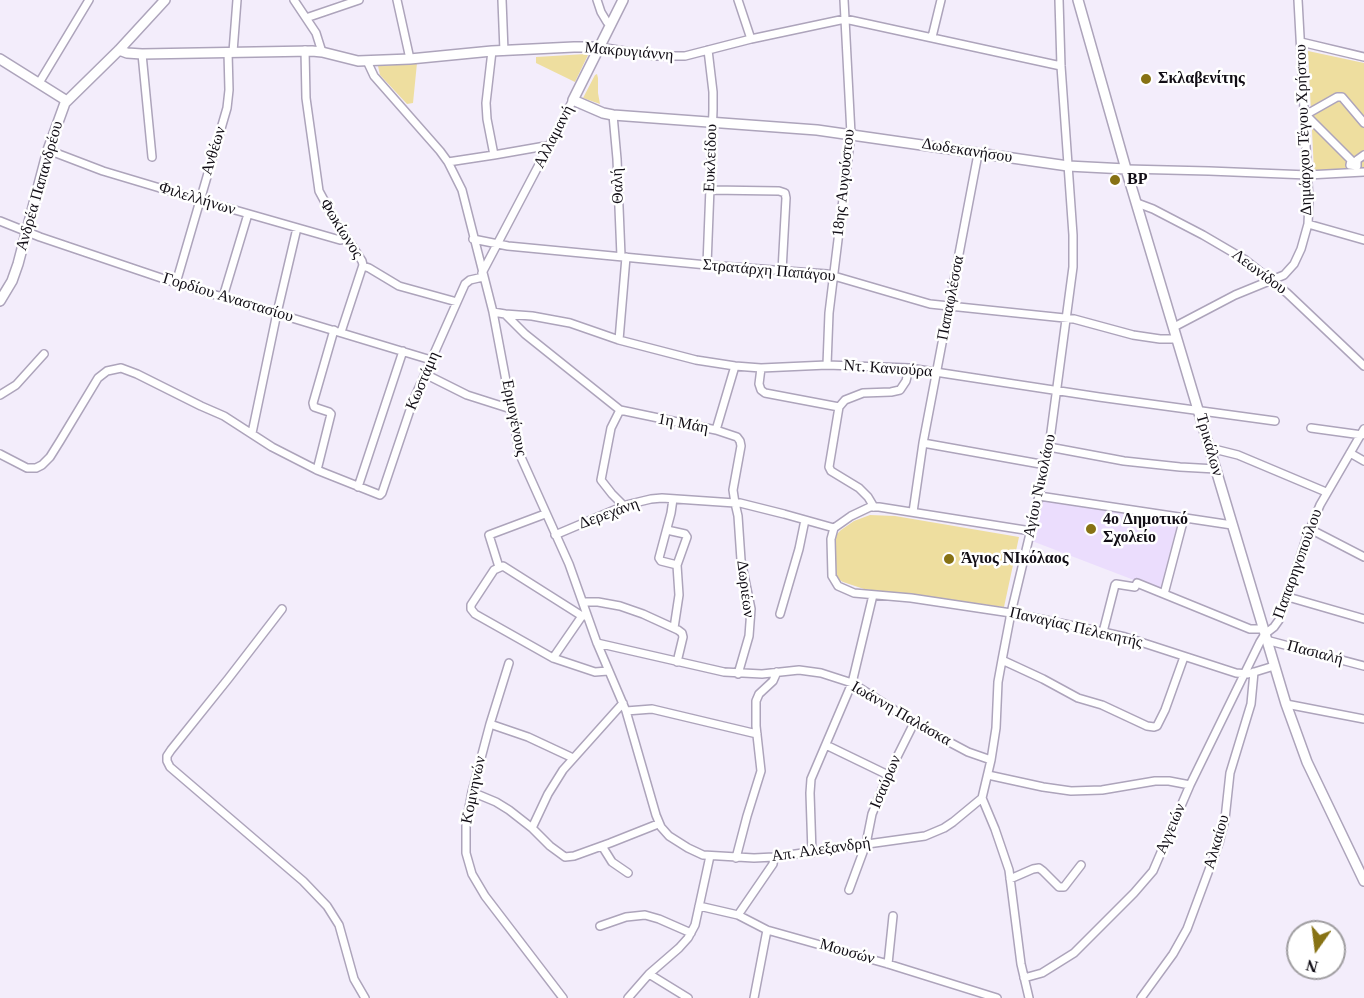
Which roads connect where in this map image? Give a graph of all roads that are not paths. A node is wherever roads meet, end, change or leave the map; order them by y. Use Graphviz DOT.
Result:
graph roads {
  1 [pos="89,0"];
  2 [pos="165,0"];
  3 [pos="237,0"];
  4 [pos="294,0"];
  5 [pos="359,0"];
  6 [pos="398,0"];
  7 [pos="502,0"];
  8 [pos="597,0"];
  9 [pos="623,0"];
  10 [pos="738,0"];
  11 [pos="844,0"];
  12 [pos="941,0"];
  13 [pos="1059,0"];
  14 [pos="1077,0"];
  15 [pos="1298,0"];
  16 [pos="306,18"];
  17 [pos="845,19"];
  18 [pos="611,25"];
  19 [pos="932,37"];
  20 [pos="751,39"];
  21 [pos="1301,42"];
  22 [pos="599,47"];
  23 [pos="119,50"];
  24 [pos="305,50"];
  25 [pos="708,50"];
  26 [pos="492,51"];
  27 [pos="504,51"];
  28 [pos="230,52"];
  29 [pos="322,52"];
  30 [pos="142,54"];
  31 [pos="1364,57"];
  32 [pos="410,58"];
  33 [pos="1,61"];
  34 [pos="367,61"];
  35 [pos="1061,66"];
  36 [pos="39,83"];
  37 [pos="573,100"];
  38 [pos="67,101"];
  39 [pos="613,115"];
  40 [pos="713,122"];
  41 [pos="1364,123"];
  42 [pos="851,134"];
  43 [pos="551,145"];
  44 [pos="48,150"];
  45 [pos="978,154"];
  46 [pos="494,155"];
  47 [pos="1364,155"];
  48 [pos="152,157"];
  49 [pos="448,162"];
  50 [pos="1068,166"];
  51 [pos="1126,169"];
  52 [pos="1364,172"];
  53 [pos="1308,175"];
  54 [pos="710,190"];
  55 [pos="200,200"];
  56 [pos="1137,203"];
  57 [pos="248,214"];
  58 [pos="0,221"];
  59 [pos="1308,224"];
  60 [pos="297,228"];
  61 [pos="27,232"];
  62 [pos="347,238"];
  63 [pos="473,239"];
  64 [pos="1364,240"];
  65 [pos="498,245"];
  66 [pos="624,257"];
  67 [pos="707,265"];
  68 [pos="363,266"];
  69 [pos="782,271"];
  70 [pos="483,275"];
  71 [pos="833,275"];
  72 [pos="1271,280"];
  73 [pos="176,283"];
  74 [pos="223,297"];
  75 [pos="0,301"];
  76 [pos="457,302"];
  77 [pos="949,306"];
  78 [pos="493,312"];
  79 [pos="277,313"];
  80 [pos="505,314"];
  81 [pos="1066,318"];
  82 [pos="1174,327"];
  83 [pos="338,332"];
  84 [pos="1177,339"];
  85 [pos="619,340"];
  86 [pos="403,351"];
  87 [pos="44,354"];
  88 [pos="431,360"];
  89 [pos="827,365"];
  90 [pos="735,366"];
  91 [pos="1364,366"];
  92 [pos="761,368"];
  93 [pos="909,368"];
  94 [pos="937,372"];
  95 [pos="424,374"];
  96 [pos="1057,390"];
  97 [pos="2,392"];
  98 [pos="839,407"];
  99 [pos="511,409"];
  100 [pos="620,410"];
  101 [pos="1199,411"];
  102 [pos="1275,421"];
  103 [pos="1311,428"];
  104 [pos="716,430"];
  105 [pos="252,433"];
  106 [pos="1363,433"];
  107 [pos="923,443"];
  108 [pos="1049,447"];
  109 [pos="1210,448"];
  110 [pos="1350,453"];
  111 [pos="0,454"];
  112 [pos="1364,461"];
  113 [pos="1046,465"];
  114 [pos="1216,469"];
  115 [pos="317,470"];
  116 [pos="358,487"];
  117 [pos="1326,492"];
  118 [pos="1039,496"];
  119 [pos="673,499"];
  120 [pos="735,503"];
  121 [pos="624,506"];
  122 [pos="874,507"];
  123 [pos="913,512"];
  124 [pos="545,514"];
  125 [pos="1184,518"];
  126 [pos="805,520"];
  127 [pos="1232,525"];
  128 [pos="834,528"];
  129 [pos="1310,529"];
  130 [pos="667,530"];
  131 [pos="1031,531"];
  132 [pos="555,535"];
  133 [pos="1364,557"];
  134 [pos="677,565"];
  135 [pos="498,567"];
  136 [pos="1164,594"];
  137 [pos="873,595"];
  138 [pos="1288,597"];
  139 [pos="583,602"];
  140 [pos="282,609"];
  141 [pos="1011,612"];
  142 [pos="780,614"];
  143 [pos="585,615"];
  144 [pos="1364,619"];
  145 [pos="674,628"];
  146 [pos="1103,632"];
  147 [pos="1265,634"];
  148 [pos="597,643"];
  149 [pos="1184,657"];
  150 [pos="553,658"];
  151 [pos="1002,660"];
  152 [pos="678,662"];
  153 [pos="509,663"];
  154 [pos="1274,666"];
  155 [pos="1364,666"];
  156 [pos="608,671"];
  157 [pos="777,672"];
  158 [pos="1254,672"];
  159 [pos="738,674"];
  160 [pos="1245,674"];
  161 [pos="852,683"];
  162 [pos="623,703"];
  163 [pos="1286,705"];
  164 [pos="626,711"];
  165 [pos="1364,719"];
  166 [pos="914,723"];
  167 [pos="490,724"];
  168 [pos="757,734"];
  169 [pos="826,745"];
  170 [pos="573,758"];
  171 [pos="991,760"];
  172 [pos="888,775"];
  173 [pos="988,775"];
  174 [pos="1190,785"];
  175 [pos="472,792"];
  176 [pos="982,798"];
  177 [pos="658,824"];
  178 [pos="532,828"];
  179 [pos="866,844"];
  180 [pos="602,846"];
  181 [pos="812,853"];
  182 [pos="710,856"];
  183 [pos="774,857"];
  184 [pos="736,858"];
  185 [pos="1081,866"];
  186 [pos="628,873"];
  187 [pos="1010,879"];
  188 [pos="1364,881"];
  189 [pos="849,890"];
  190 [pos="699,906"];
  191 [pos="738,915"];
  192 [pos="893,916"];
  193 [pos="600,926"];
  194 [pos="767,930"];
  195 [pos="691,933"];
  196 [pos="888,964"];
  197 [pos="649,974"];
  198 [pos="1024,978"];
  199 [pos="365,998"];
  200 [pos="563,998"];
  201 [pos="628,998"];
  202 [pos="688,998"];
  203 [pos="754,998"];
  204 [pos="997,998"];
  205 [pos="1029,998"];
  206 [pos="1141,998"];
  1 -- 36 [label="street"];
  2 -- 23 [label="main road, Ανδρέα Παπανδρέου"];
  3 -- 28 [label="street, Ανθέων"];
  4 -- 16 [label="street"];
  5 -- 16 [label="street"];
  6 -- 32 [label="street"];
  7 -- 27 [label="street"];
  8 -- 18 [label="street"];
  9 -- 18 [label="main road, Αλλαμανή"];
  10 -- 20 [label="street"];
  11 -- 17 [label="street, 18ης Αυγούστου"];
  12 -- 19 [label="street"];
  13 -- 35 [label="street, Αγίου Νικολάου"];
  14 -- 51 [label="main road, Τρικάλων"];
  15 -- 21 [label="street, Δημάρχου Τέγου Χρήστου"];
  16 -- 29 [label="street"];
  17 -- 19 [label="street, Μακρυγιάννη"];
  17 -- 20 [label="street, Μακρυγιάννη"];
  17 -- 42 [label="street, 18ης Αυγούστου"];
  18 -- 22 [label="main road, Αλλαμανή"];
  19 -- 35 [label="street, Μακρυγιάννη"];
  20 -- 25 [label="street, Μακρυγιάννη"];
  21 -- 31 [label="street"];
  21 -- 53 [label="street, Δημάρχου Τέγου Χρήστου"];
  22 -- 25 [label="street, Μακρυγιάννη"];
  22 -- 27 [label="main road, Μακρυγιάννη"];
  22 -- 37 [label="main road, Αλλαμανή"];
  23 -- 30 [label="main road, Μακρυγιάννη"];
  23 -- 38 [label="main road, Ανδρέα Παπανδρέου"];
  24 -- 28 [label="main road, Μακρυγιάννη"];
  24 -- 29 [label="main road, Μακρυγιάννη"];
  24 -- 62 [label="street, Φωκίωνος"];
  25 -- 40 [label="street, Ευκλείδου"];
  26 -- 27 [label="main road, Μακρυγιάννη"];
  26 -- 32 [label="main road, Μακρυγιάννη"];
  26 -- 46 [label="street"];
  28 -- 30 [label="main road, Μακρυγιάννη"];
  28 -- 55 [label="street, Ανθέων"];
  29 -- 34 [label="main road, Μακρυγιάννη"];
  30 -- 48 [label="street"];
  32 -- 34 [label="main road, Μακρυγιάννη"];
  33 -- 36 [label="main road"];
  34 -- 49 [label="street, Ερμογένους"];
  35 -- 50 [label="street, Αγίου Νικολάου"];
  36 -- 38 [label="main road"];
  37 -- 39 [label="main road, Δωδεκανήσου"];
  37 -- 43 [label="street, Αλλαμανή"];
  38 -- 44 [label="main road, Ανδρέα Παπανδρέου"];
  39 -- 40 [label="main road, Δωδεκανήσου"];
  39 -- 66 [label="street, Θαλή"];
  40 -- 42 [label="main road, Δωδεκανήσου"];
  40 -- 54 [label="street, Ευκλείδου"];
  41 -- 47 [label="street"];
  42 -- 45 [label="main road, Δωδεκανήσου"];
  42 -- 71 [label="street, 18ης Αυγούστου"];
  43 -- 46 [label="street"];
  43 -- 65 [label="street, Αλλαμανή"];
  44 -- 55 [label="street, Φιλελλήνων"];
  44 -- 61 [label="main road, Ανδρέα Παπανδρέου"];
  45 -- 50 [label="main road, Δωδεκανήσου"];
  45 -- 77 [label="street, Παπαφλέσσα"];
  46 -- 49 [label="street"];
  49 -- 63 [label="street, Ερμογένους"];
  50 -- 51 [label="main road, Δωδεκανήσου"];
  50 -- 81 [label="street, Αγίου Νικολάου"];
  51 -- 53 [label="street, Δωδεκανήσου"];
  51 -- 56 [label="main road, Τρικάλων"];
  52 -- 53 [label="street, Δωδεκανήσου"];
  53 -- 59 [label="street, Δημάρχου Τέγου Χρήστου"];
  54 -- 67 [label="street, Ευκλείδου"];
  54 -- 69 [label="street"];
  55 -- 57 [label="street, Φιλελλήνων"];
  55 -- 73 [label="street, Ανθέων"];
  56 -- 72 [label="street, Λεωνίδου"];
  56 -- 82 [label="main road, Τρικάλων"];
  57 -- 60 [label="street, Φιλελλήνων"];
  57 -- 74 [label="street"];
  58 -- 61 [label="street, Γορδίου Αναστασίου"];
  59 -- 64 [label="street"];
  59 -- 72 [label="street, Δημάρχου Τέγου Χρήστου"];
  60 -- 62 [label="street, Φιλελλήνων"];
  60 -- 79 [label="street"];
  61 -- 73 [label="street, Γορδίου Αναστασίου"];
  61 -- 75 [label="main road, Ανδρέα Παπανδρέου"];
  62 -- 68 [label="street, Φωκίωνος"];
  63 -- 65 [label="street, Στρατάρχη Παπάγου"];
  63 -- 70 [label="street, Ερμογένους"];
  65 -- 66 [label="street, Στρατάρχη Παπάγου"];
  65 -- 70 [label="street, Αλλαμανή"];
  66 -- 67 [label="street, Στρατάρχη Παπάγου"];
  66 -- 85 [label="street, Θαλή"];
  67 -- 69 [label="street, Στρατάρχη Παπάγου"];
  68 -- 76 [label="street"];
  68 -- 83 [label="street, Φωκίωνος"];
  69 -- 71 [label="street, Στρατάρχη Παπάγου"];
  70 -- 76 [label="street, Κωστάμη"];
  70 -- 78 [label="street, Ερμογένους"];
  71 -- 77 [label="street, Στρατάρχη Παπάγου"];
  71 -- 89 [label="street, 18ης Αυγούστου"];
  72 -- 82 [label="street, Δημάρχου Τέγου Χρήστου"];
  72 -- 91 [label="street, Λεωνίδου"];
  73 -- 74 [label="street, Γορδίου Αναστασίου"];
  74 -- 79 [label="street, Γορδίου Αναστασίου"];
  76 -- 88 [label="street, Κωστάμη"];
  77 -- 81 [label="street, Στρατάρχη Παπάγου"];
  77 -- 94 [label="street, Παπαφλέσσα"];
  78 -- 80 [label="street"];
  78 -- 99 [label="street, Ερμογένους"];
  79 -- 83 [label="street, Γορδίου Αναστασίου"];
  79 -- 105 [label="street"];
  80 -- 85 [label="street, Ντ. Κανιούρα"];
  80 -- 100 [label="street, 1η Μάη"];
  81 -- 84 [label="street, Στρατάρχη Παπάγου"];
  81 -- 96 [label="street, Αγίου Νικολάου"];
  82 -- 84 [label="main road, Τρικάλων"];
  83 -- 86 [label="street, Γορδίου Αναστασίου"];
  83 -- 115 [label="street, Φωκίωνος"];
  84 -- 101 [label="main road, Τρικάλων"];
  85 -- 90 [label="street, Ντ. Κανιούρα"];
  86 -- 88 [label="street, Γορδίου Αναστασίου"];
  86 -- 116 [label="street"];
  87 -- 97 [label="street"];
  88 -- 95 [label="street, Κωστάμη"];
  89 -- 92 [label="street, Ντ. Κανιούρα"];
  89 -- 93 [label="street, Ντ. Κανιούρα"];
  90 -- 92 [label="street, Ντ. Κανιούρα"];
  90 -- 104 [label="street"];
  92 -- 98 [label="street"];
  93 -- 94 [label="street, Ντ. Κανιούρα"];
  93 -- 98 [label="street"];
  94 -- 96 [label="street, Ντ. Κανιούρα"];
  94 -- 107 [label="street, Παπαφλέσσα"];
  95 -- 99 [label="street"];
  95 -- 116 [label="street, Κωστάμη"];
  96 -- 101 [label="street, Ντ. Κανιούρα"];
  96 -- 108 [label="street, Αγίου Νικολάου"];
  98 -- 122 [label="street"];
  99 -- 124 [label="street, Ερμογένους"];
  100 -- 104 [label="street, 1η Μάη"];
  100 -- 121 [label="street"];
  101 -- 102 [label="street, Ντ. Κανιούρα"];
  101 -- 109 [label="main road, Τρικάλων"];
  103 -- 106 [label="street"];
  104 -- 120 [label="street, 1η Μάη"];
  105 -- 111 [label="street"];
  105 -- 115 [label="street"];
  106 -- 110 [label="street, Παπαρηγοπούλου"];
  107 -- 113 [label="street"];
  107 -- 123 [label="street, Παπαφλέσσα"];
  108 -- 113 [label="street, Αγίου Νικολάου"];
  108 -- 114 [label="street"];
  109 -- 114 [label="main road, Τρικάλων"];
  109 -- 117 [label="street"];
  110 -- 112 [label="street"];
  110 -- 117 [label="street, Παπαρηγοπούλου"];
  113 -- 118 [label="street, Αγίου Νικολάου"];
  114 -- 127 [label="main road, Τρικάλων"];
  115 -- 116 [label="street"];
  117 -- 129 [label="street, Παπαρηγοπούλου"];
  118 -- 125 [label="street"];
  118 -- 131 [label="street, Αγίου Νικολάου"];
  119 -- 120 [label="street, Δερεχάνη"];
  119 -- 121 [label="street, Δερεχάνη"];
  119 -- 130 [label="street"];
  120 -- 126 [label="street"];
  120 -- 159 [label="street, Δωριέων"];
  121 -- 132 [label="street, Δερεχάνη"];
  122 -- 123 [label="street"];
  122 -- 128 [label="street"];
  123 -- 131 [label="street"];
  124 -- 132 [label="street, Ερμογένους"];
  124 -- 135 [label="street"];
  125 -- 127 [label="street"];
  125 -- 136 [label="street"];
  126 -- 128 [label="street"];
  126 -- 142 [label="street"];
  127 -- 147 [label="main road, Τρικάλων"];
  128 -- 137 [label="street"];
  129 -- 133 [label="street"];
  129 -- 138 [label="street, Παπαρηγοπούλου"];
  130 -- 134 [label="street"];
  130 -- 134 [label="street"];
  131 -- 141 [label="street, Αγίου Νικολάου"];
  132 -- 139 [label="street, Ερμογένους"];
  134 -- 145 [label="street"];
  135 -- 143 [label="street"];
  135 -- 150 [label="street"];
  136 -- 146 [label="street, Πασιαλή"];
  136 -- 147 [label="street, Πασιαλή"];
  137 -- 141 [label="street, Παναγίας Πελεκητής"];
  137 -- 161 [label="street"];
  138 -- 144 [label="street"];
  138 -- 147 [label="street, Παπαρηγοπούλου"];
  139 -- 143 [label="street, Ερμογένους"];
  139 -- 145 [label="street"];
  140 -- 199 [label="street"];
  141 -- 146 [label="street, Παναγίας Πελεκητής"];
  141 -- 151 [label="street, Αγίου Νικολάου"];
  143 -- 148 [label="street, Ερμογένους"];
  143 -- 150 [label="street"];
  145 -- 152 [label="street"];
  146 -- 149 [label="street, Παναγίας Πελεκητής"];
  147 -- 154 [label="main road, Τρικάλων"];
  147 -- 155 [label="street, Πασιαλή"];
  147 -- 160 [label="street, Αγγειών"];
  148 -- 152 [label="street, Ιωάννη Παλάσκα"];
  148 -- 156 [label="street, Ερμογένους"];
  149 -- 151 [label="street"];
  149 -- 160 [label="street, Παναγίας Πελεκητής"];
  150 -- 156 [label="street"];
  151 -- 171 [label="street, Αγίου Νικολάου"];
  152 -- 159 [label="street, Ιωάννη Παλάσκα"];
  153 -- 167 [label="street, Κομνηνών"];
  154 -- 158 [label="street, Παναγίας Πελεκητής"];
  154 -- 163 [label="main road, Τρικάλων"];
  156 -- 162 [label="street, Ερμογένους"];
  157 -- 159 [label="street, Ιωάννη Παλάσκα"];
  157 -- 161 [label="street, Ιωάννη Παλάσκα"];
  157 -- 168 [label="street"];
  158 -- 160 [label="street, Παναγίας Πελεκητής"];
  158 -- 206 [label="street, Αλκαίου"];
  160 -- 174 [label="street, Αγγειών"];
  161 -- 166 [label="street, Ιωάννη Παλάσκα"];
  161 -- 169 [label="street"];
  162 -- 164 [label="street, Ερμογένους"];
  162 -- 170 [label="street"];
  163 -- 165 [label="street"];
  163 -- 188 [label="main road, Τρικάλων"];
  164 -- 168 [label="street"];
  164 -- 177 [label="street, Ερμογένους"];
  166 -- 171 [label="street, Ιωάννη Παλάσκα"];
  166 -- 172 [label="street, Ισαύρων"];
  167 -- 170 [label="street"];
  167 -- 175 [label="street, Κομνηνών"];
  168 -- 184 [label="street"];
  169 -- 172 [label="street"];
  169 -- 181 [label="street"];
  170 -- 178 [label="street"];
  171 -- 173 [label="street, Αγίου Νικολάου"];
  172 -- 179 [label="street, Ισαύρων"];
  173 -- 174 [label="street"];
  173 -- 176 [label="street, Αγίου Νικολάου"];
  174 -- 198 [label="street, Αγγειών"];
  175 -- 178 [label="street"];
  175 -- 200 [label="street, Κομνηνών"];
  176 -- 179 [label="street, Απ. Αλεξανδρή"];
  176 -- 187 [label="street"];
  177 -- 180 [label="street"];
  177 -- 182 [label="street, Απ. Αλεξανδρή"];
  178 -- 180 [label="street"];
  179 -- 181 [label="street, Απ. Αλεξανδρή"];
  179 -- 189 [label="street, Ισαύρων"];
  180 -- 186 [label="street"];
  181 -- 183 [label="street, Απ. Αλεξανδρή"];
  182 -- 184 [label="street, Απ. Αλεξανδρή"];
  182 -- 190 [label="street"];
  183 -- 184 [label="street, Απ. Αλεξανδρή"];
  183 -- 191 [label="street"];
  185 -- 187 [label="street"];
  187 -- 198 [label="street"];
  190 -- 191 [label="street, Μουσών"];
  190 -- 195 [label="street"];
  191 -- 194 [label="street, Μουσών"];
  192 -- 196 [label="street"];
  193 -- 195 [label="street"];
  194 -- 196 [label="street, Μουσών"];
  194 -- 203 [label="street"];
  195 -- 197 [label="street"];
  196 -- 204 [label="street, Μουσών"];
  197 -- 201 [label="street"];
  197 -- 202 [label="street"];
  198 -- 205 [label="street"];
}
